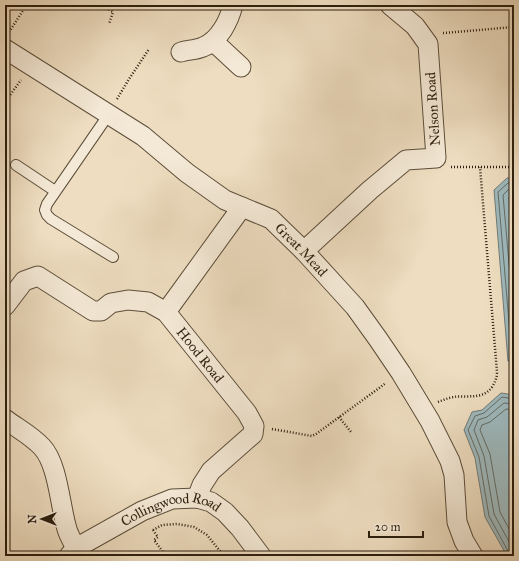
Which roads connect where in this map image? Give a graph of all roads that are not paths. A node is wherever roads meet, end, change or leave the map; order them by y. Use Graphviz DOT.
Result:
graph roads {
  1 [pos="233,5"];
  2 [pos="390,5"];
  3 [pos="213,41"];
  4 [pos="5,49"];
  5 [pos="181,52"];
  6 [pos="241,67"];
  7 [pos="109,114"];
  8 [pos="16,165"];
  9 [pos="55,191"];
  10 [pos="242,207"];
  11 [pos="304,251"];
  12 [pos="113,257"];
  13 [pos="5,306"];
  14 [pos="166,312"];
  15 [pos="5,419"];
  16 [pos="197,498"];
  17 [pos="73,552"];
  18 [pos="261,556"];
  19 [pos="473,556"];
  1 -- 3 [label="street"];
  2 -- 11 [label="street, Nelson Road"];
  3 -- 5 [label="street"];
  3 -- 6 [label="street"];
  4 -- 7 [label="street, Great Mead"];
  7 -- 9 [label="lane"];
  7 -- 10 [label="street, Great Mead"];
  8 -- 9 [label="lane"];
  9 -- 12 [label="lane"];
  10 -- 11 [label="street, Great Mead"];
  10 -- 14 [label="street"];
  11 -- 19 [label="street, Great Mead"];
  13 -- 14 [label="street"];
  14 -- 16 [label="street, Hood Road"];
  15 -- 17 [label="street"];
  16 -- 17 [label="street, Collingwood Road"];
  16 -- 18 [label="street, Collingwood Road"];
}
